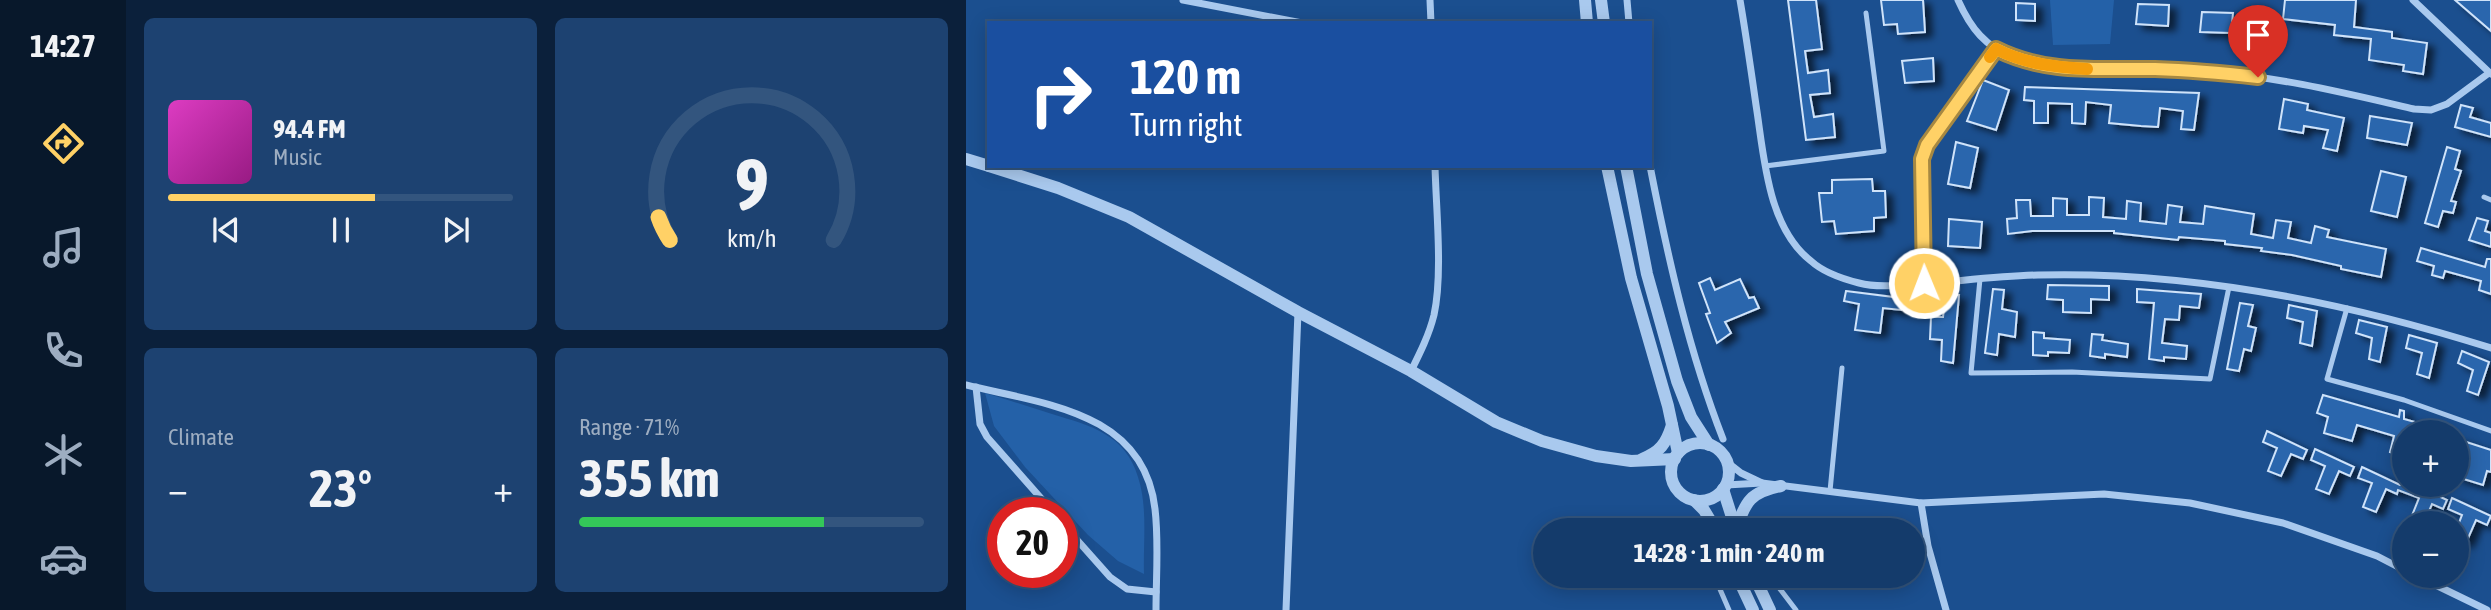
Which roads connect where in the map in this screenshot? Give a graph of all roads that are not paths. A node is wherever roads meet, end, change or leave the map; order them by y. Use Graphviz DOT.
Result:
graph roads {
  1 [pos="1183,0"];
  2 [pos="1430,0"];
  3 [pos="1585,0"];
  4 [pos="1601,0"];
  5 [pos="1627,0"];
  6 [pos="1740,0"];
  7 [pos="1958,0"];
  8 [pos="2413,0"];
  9 [pos="1866,13"];
  10 [pos="1284,21"];
  11 [pos="1431,21"];
  12 [pos="1587,21"];
  13 [pos="1604,21"];
  14 [pos="1629,21"];
  15 [pos="1996,49"];
  16 [pos="2490,73"];
  17 [pos="966,159"];
  18 [pos="987,165"];
  19 [pos="1765,166"];
  20 [pos="995,168"];
  21 [pos="1435,168"];
  22 [pos="1607,168"];
  23 [pos="1626,168"];
  24 [pos="1650,168"];
  25 [pos="1980,279"];
  26 [pos="1924,283"];
  27 [pos="2229,287"];
  28 [pos="2347,308"];
  29 [pos="1298,312"];
  30 [pos="2491,348"];
  31 [pos="1842,368"];
  32 [pos="1411,371"];
  33 [pos="966,385"];
  34 [pos="976,387"];
  35 [pos="1672,425"];
  36 [pos="2491,431"];
  37 [pos="1723,439"];
  38 [pos="1709,445"];
  39 [pos="1676,456"];
  40 [pos="1633,461"];
  41 [pos="1727,462"];
  42 [pos="1674,483"];
  43 [pos="1762,483"];
  44 [pos="1781,486"];
  45 [pos="1725,487"];
  46 [pos="1830,491"];
  47 [pos="1040,497"];
  48 [pos="1694,500"];
  49 [pos="1920,503"];
  50 [pos="1709,518"];
  51 [pos="1733,518"];
  52 [pos="1740,518"];
  53 [pos="1078,541"];
  54 [pos="2392,564"];
  55 [pos="1719,588"];
  56 [pos="1743,588"];
  57 [pos="1760,588"];
  58 [pos="1779,588"];
  59 [pos="2442,588"];
  60 [pos="1156,592"];
  61 [pos="1156,610"];
  62 [pos="1286,610"];
  63 [pos="1729,610"];
  64 [pos="1753,610"];
  65 [pos="1770,610"];
  66 [pos="1796,610"];
  67 [pos="1946,610"];
  68 [pos="2487,610"];
  1 -- 10 [label="street"];
  2 -- 11 [label="street"];
  3 -- 12 [label="street"];
  4 -- 13 [label="street"];
  5 -- 14 [label="street"];
  6 -- 19 [label="street"];
  7 -- 15 [label="street"];
  8 -- 16 [label="street"];
  9 -- 19 [label="lane"];
  15 -- 16 [label="street"];
  15 -- 26 [label="lane"];
  17 -- 18 [label="street"];
  19 -- 26 [label="street"];
  20 -- 29 [label="street"];
  21 -- 32 [label="street"];
  22 -- 35 [label="street"];
  23 -- 38 [label="street"];
  24 -- 37 [label="street"];
  25 -- 26 [label="street"];
  25 -- 27 [label="street"];
  25 -- 27 [label="lane"];
  27 -- 28 [label="street"];
  28 -- 30 [label="street"];
  28 -- 36 [label="lane"];
  29 -- 32 [label="street"];
  29 -- 62 [label="street"];
  31 -- 46 [label="lane"];
  32 -- 40 [label="street"];
  33 -- 34 [label="street"];
  34 -- 47 [label="street"];
  34 -- 60 [label="street"];
  35 -- 39 [label="street"];
  35 -- 40 [label="street"];
  38 -- 39 [label="street"];
  38 -- 41 [label="street"];
  39 -- 40 [label="street"];
  39 -- 42 [label="street"];
  40 -- 42 [label="street"];
  41 -- 43 [label="street"];
  41 -- 45 [label="street"];
  42 -- 48 [label="street"];
  43 -- 44 [label="street"];
  43 -- 45 [label="street"];
  44 -- 46 [label="street"];
  44 -- 52 [label="street"];
  45 -- 48 [label="street"];
  45 -- 51 [label="street"];
  46 -- 49 [label="street"];
  48 -- 50 [label="street"];
  49 -- 54 [label="street"];
  49 -- 67 [label="street"];
  53 -- 60 [label="street"];
  55 -- 63 [label="lane"];
  56 -- 64 [label="street"];
  57 -- 65 [label="street"];
  58 -- 66 [label="lane"];
  59 -- 68 [label="street"];
  60 -- 61 [label="street"];
}
